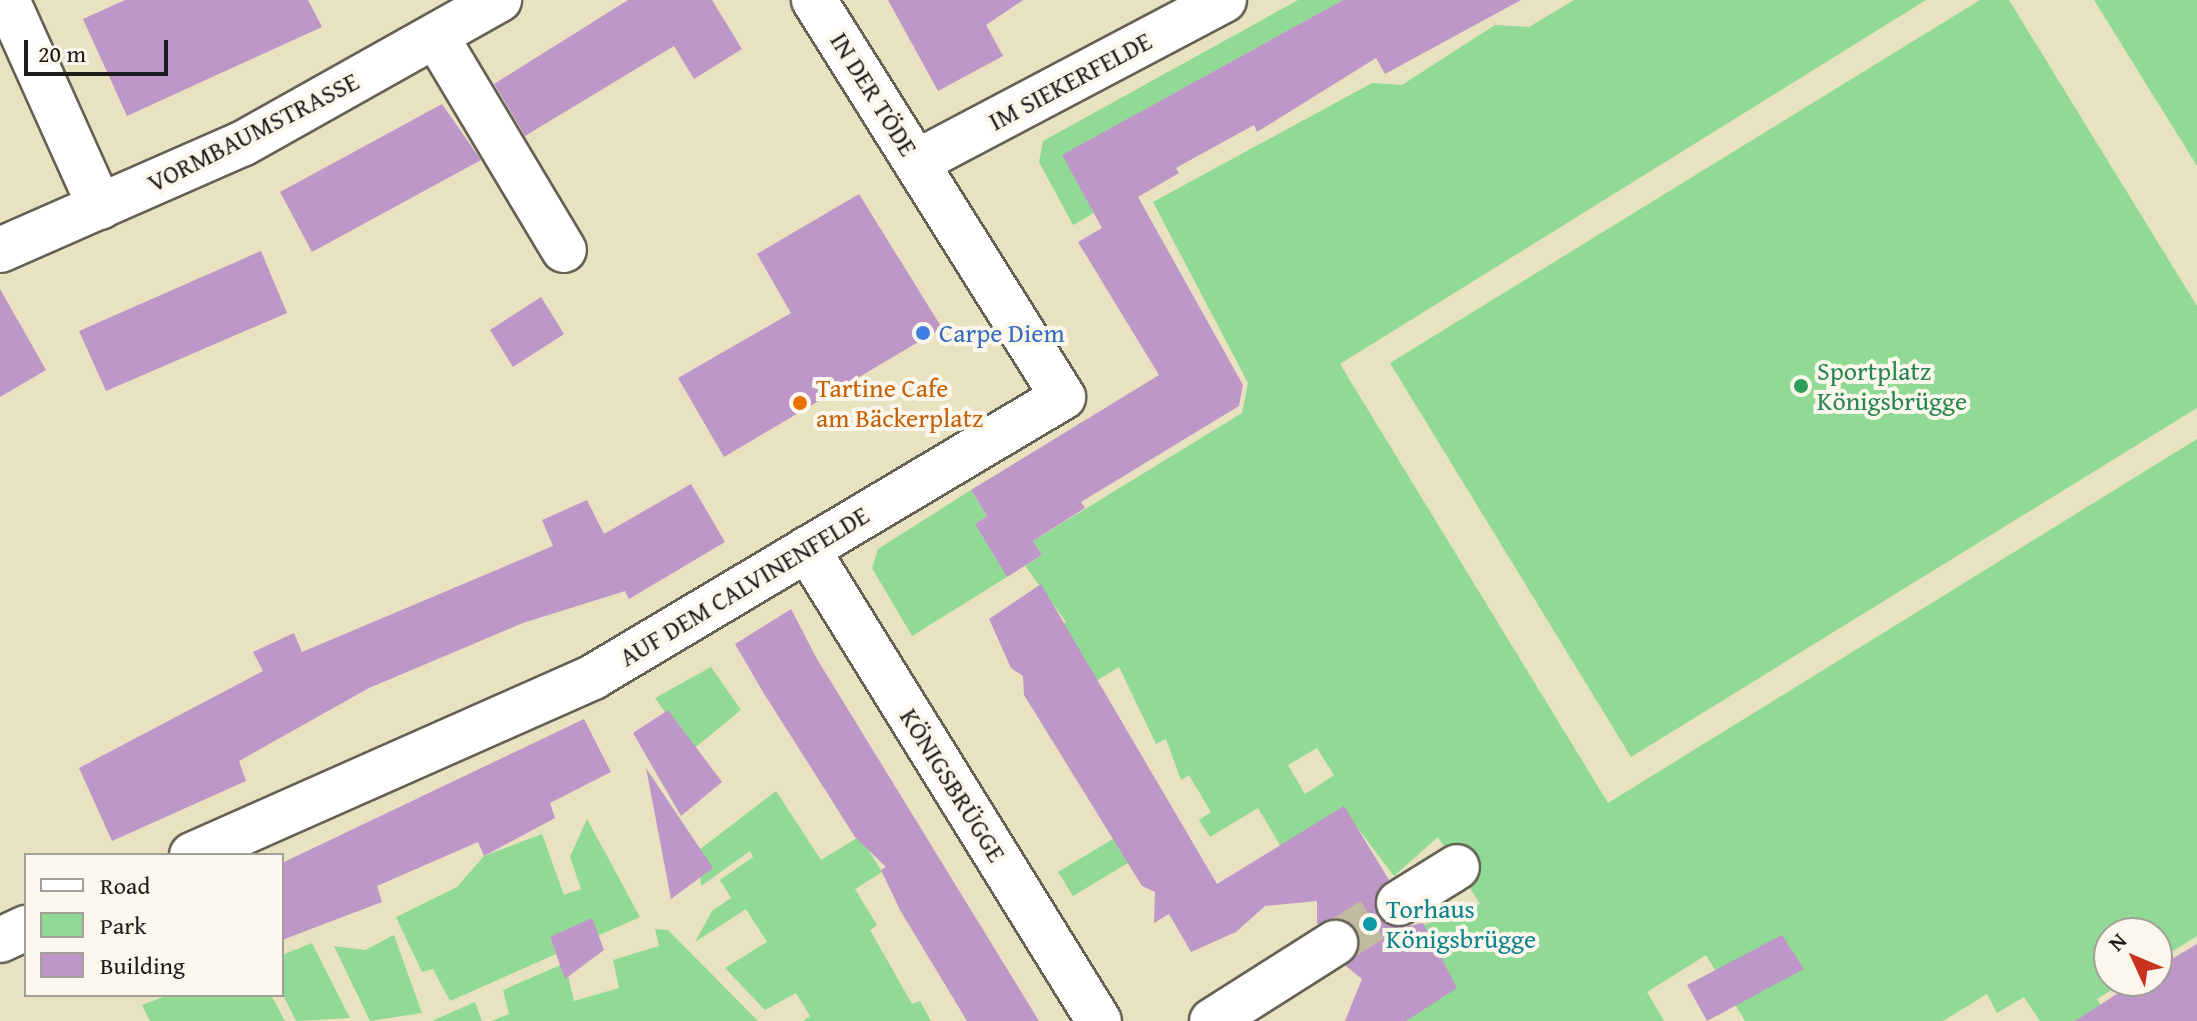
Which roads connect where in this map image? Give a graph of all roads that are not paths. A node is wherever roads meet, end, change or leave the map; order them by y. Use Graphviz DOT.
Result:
graph roads {
  1 [pos="7,0"];
  2 [pos="499,0"];
  3 [pos="814,0"];
  4 [pos="1224,0"];
  5 [pos="437,38"];
  6 [pos="925,176"];
  7 [pos="100,207"];
  8 [pos="0,250"];
  9 [pos="564,250"];
  10 [pos="807,549"];
  11 [pos="197,853"];
  12 [pos="1457,867"];
  13 [pos="1399,903"];
  14 [pos="24,929"];
  15 [pos="0,940"];
  16 [pos="1335,943"];
  17 [pos="1099,1021"];
  18 [pos="1212,1021"];
  1 -- 7 [label="street"];
  2 -- 5 [label="street, VORMBAUMSTRASSE"];
  3 -- 6 [label="street, IN DER TÖDE"];
  4 -- 6 [label="street, IM SIEKERFELDE"];
  5 -- 7 [label="street, VORMBAUMSTRASSE"];
  5 -- 9 [label="street"];
  6 -- 10 [label="street, AUF DEM CALVINENFELDE"];
  7 -- 8 [label="street, VORMBAUMSTRASSE"];
  10 -- 11 [label="street, AUF DEM CALVINENFELDE"];
  10 -- 17 [label="street, KÖNIGSBRÜGGE"];
  12 -- 13 [label="street"];
  14 -- 15 [label="street"];
  16 -- 18 [label="street"];
}
